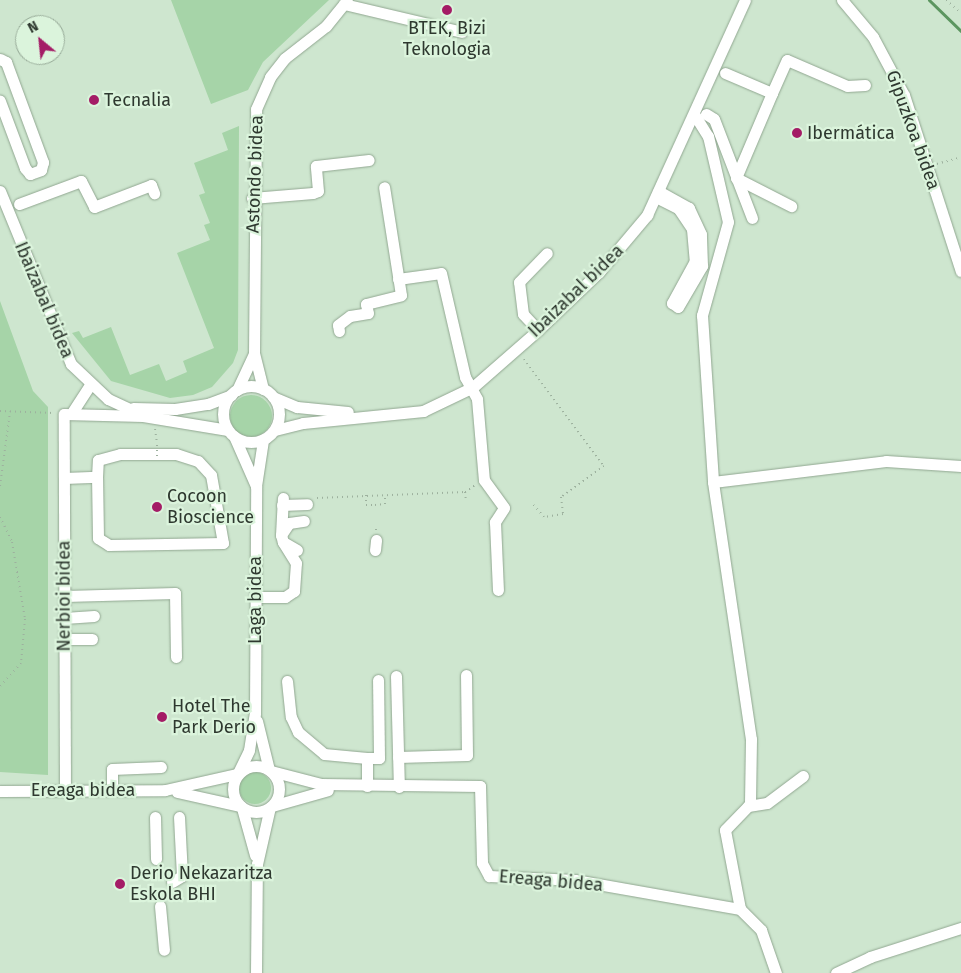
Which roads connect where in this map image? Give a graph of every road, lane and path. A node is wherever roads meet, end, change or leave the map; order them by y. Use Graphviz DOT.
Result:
graph roads {
  1 [pos="745,0"];
  2 [pos="842,0"];
  3 [pos="946,0"];
  4 [pos="346,2"];
  5 [pos="961,13"];
  6 [pos="462,32"];
  7 [pos="0,59"];
  8 [pos="726,73"];
  9 [pos="864,85"];
  10 [pos="772,94"];
  11 [pos="0,101"];
  12 [pos="694,114"];
  13 [pos="706,114"];
  14 [pos="961,157"];
  15 [pos="369,160"];
  16 [pos="928,167"];
  17 [pos="736,178"];
  18 [pos="384,187"];
  19 [pos="0,191"];
  20 [pos="154,192"];
  21 [pos="657,194"];
  22 [pos="252,198"];
  23 [pos="19,204"];
  24 [pos="792,206"];
  25 [pos="752,218"];
  26 [pos="547,253"];
  27 [pos="961,272"];
  28 [pos="398,279"];
  29 [pos="538,330"];
  30 [pos="339,331"];
  31 [pos="254,354"];
  32 [pos="524,359"];
  33 [pos="90,385"];
  34 [pos="474,387"];
  35 [pos="263,389"];
  36 [pos="234,392"];
  37 [pos="273,397"];
  38 [pos="133,408"];
  39 [pos="0,411"];
  40 [pos="10,412"];
  41 [pos="68,412"];
  42 [pos="399,414"];
  43 [pos="144,416"];
  44 [pos="155,429"];
  45 [pos="275,430"];
  46 [pos="231,433"];
  47 [pos="263,440"];
  48 [pos="157,457"];
  49 [pos="961,466"];
  50 [pos="97,477"];
  51 [pos="64,478"];
  52 [pos="479,482"];
  53 [pos="713,482"];
  54 [pos="0,486"];
  55 [pos="256,486"];
  56 [pos="465,492"];
  57 [pos="366,495"];
  58 [pos="385,496"];
  59 [pos="307,501"];
  60 [pos="466,501"];
  61 [pos="282,502"];
  62 [pos="531,502"];
  63 [pos="375,505"];
  64 [pos="375,510"];
  65 [pos="0,517"];
  66 [pos="282,538"];
  67 [pos="297,550"];
  68 [pos="498,590"];
  69 [pos="64,596"];
  70 [pos="255,597"];
  71 [pos="94,616"];
  72 [pos="64,618"];
  73 [pos="64,639"];
  74 [pos="92,639"];
  75 [pos="176,657"];
  76 [pos="466,675"];
  77 [pos="396,676"];
  78 [pos="378,680"];
  79 [pos="287,681"];
  80 [pos="0,686"];
  81 [pos="255,714"];
  82 [pos="398,757"];
  83 [pos="367,758"];
  84 [pos="161,768"];
  85 [pos="270,770"];
  86 [pos="238,773"];
  87 [pos="803,776"];
  88 [pos="367,786"];
  89 [pos="398,787"];
  90 [pos="64,789"];
  91 [pos="112,790"];
  92 [pos="165,790"];
  93 [pos="0,791"];
  94 [pos="271,806"];
  95 [pos="748,806"];
  96 [pos="241,807"];
  97 [pos="155,817"];
  98 [pos="179,817"];
  99 [pos="156,859"];
  100 [pos="257,864"];
  101 [pos="172,882"];
  102 [pos="160,906"];
  103 [pos="740,909"];
  104 [pos="961,928"];
  105 [pos="164,950"];
  106 [pos="256,973"];
  107 [pos="776,973"];
  108 [pos="836,973"];
  1 -- 12 [label="street, Ibaizabal bidea"];
  2 -- 16 [label="street, Gipuzkoa bidea"];
  3 -- 5 [label="path"];
  4 -- 6 [label="street"];
  4 -- 22 [label="street, Astondo bidea"];
  7 -- 11 [label="street"];
  8 -- 10 [label="street"];
  9 -- 10 [label="street"];
  10 -- 17 [label="street"];
  12 -- 21 [label="street, Ibaizabal bidea"];
  12 -- 53 [label="street"];
  13 -- 17 [label="street"];
  14 -- 16 [label="path"];
  15 -- 22 [label="street"];
  16 -- 27 [label="street, Gipuzkoa bidea"];
  17 -- 24 [label="street"];
  17 -- 25 [label="street"];
  18 -- 28 [label="street"];
  19 -- 33 [label="street, Ibaizabal bidea"];
  20 -- 23 [label="street"];
  21 -- 21 [label="street"];
  21 -- 29 [label="street, Ibaizabal bidea"];
  22 -- 31 [label="street, Astondo bidea"];
  26 -- 29 [label="street"];
  28 -- 30 [label="street"];
  28 -- 34 [label="street"];
  29 -- 34 [label="street, Ibaizabal bidea"];
  31 -- 35 [label="street, Astondo bidea"];
  31 -- 36 [label="street, Astondo bidea"];
  32 -- 62 [label="path"];
  33 -- 38 [label="street, Ibaizabal bidea"];
  33 -- 41 [label="street"];
  34 -- 42 [label="street, Ibaizabal bidea"];
  34 -- 68 [label="street"];
  35 -- 36 [label="street"];
  35 -- 37 [label="street"];
  36 -- 38 [label="street, Ibaizabal bidea"];
  36 -- 46 [label="street"];
  37 -- 42 [label="street, Ibaizabal bidea"];
  37 -- 45 [label="street"];
  38 -- 43 [label="street, Ibaizabal bidea"];
  39 -- 40 [label="path"];
  40 -- 41 [label="path"];
  40 -- 54 [label="path"];
  41 -- 43 [label="street"];
  41 -- 51 [label="street, Nerbioi bidea"];
  42 -- 45 [label="street, Ibaizabal bidea"];
  43 -- 46 [label="street, Ibaizabal bidea"];
  44 -- 48 [label="path, bridge"];
  45 -- 47 [label="street"];
  46 -- 47 [label="street"];
  46 -- 55 [label="street, Laga bidea"];
  47 -- 55 [label="street, Laga bidea"];
  49 -- 53 [label="street"];
  50 -- 50 [label="street"];
  50 -- 51 [label="street"];
  51 -- 69 [label="street, Nerbioi bidea"];
  52 -- 56 [label="path"];
  53 -- 95 [label="street"];
  55 -- 70 [label="street, Laga bidea"];
  56 -- 58 [label="path"];
  56 -- 60 [label="path"];
  57 -- 58 [label="path"];
  57 -- 59 [label="path"];
  57 -- 63 [label="path"];
  58 -- 63 [label="path"];
  59 -- 61 [label="street"];
  61 -- 66 [label="street"];
  61 -- 66 [label="street"];
  63 -- 64 [label="path"];
  65 -- 80 [label="path"];
  66 -- 67 [label="street"];
  66 -- 70 [label="street"];
  69 -- 72 [label="street, Nerbioi bidea"];
  69 -- 75 [label="street"];
  70 -- 81 [label="street, Laga bidea"];
  71 -- 72 [label="street"];
  72 -- 73 [label="street, Nerbioi bidea"];
  73 -- 74 [label="street"];
  73 -- 90 [label="street, Nerbioi bidea"];
  76 -- 82 [label="street"];
  77 -- 82 [label="street"];
  78 -- 83 [label="street"];
  79 -- 83 [label="street"];
  81 -- 85 [label="street, Laga bidea"];
  81 -- 86 [label="street, Laga bidea"];
  82 -- 89 [label="street"];
  83 -- 88 [label="street"];
  84 -- 91 [label="street"];
  85 -- 86 [label="street"];
  85 -- 88 [label="street, Ereaga bidea"];
  85 -- 94 [label="street"];
  86 -- 92 [label="street"];
  86 -- 96 [label="street"];
  87 -- 95 [label="street"];
  88 -- 89 [label="street, Ereaga bidea"];
  88 -- 94 [label="street, Ereaga bidea"];
  89 -- 103 [label="street, Ereaga bidea"];
  90 -- 91 [label="street, Ereaga bidea"];
  90 -- 93 [label="street, Ereaga bidea"];
  91 -- 92 [label="street, Ereaga bidea"];
  92 -- 96 [label="street"];
  94 -- 96 [label="street"];
  94 -- 100 [label="street"];
  95 -- 103 [label="street"];
  96 -- 100 [label="street"];
  97 -- 99 [label="street"];
  98 -- 101 [label="street"];
  100 -- 106 [label="street"];
  102 -- 105 [label="street"];
  103 -- 107 [label="street"];
  104 -- 108 [label="street"];
}
